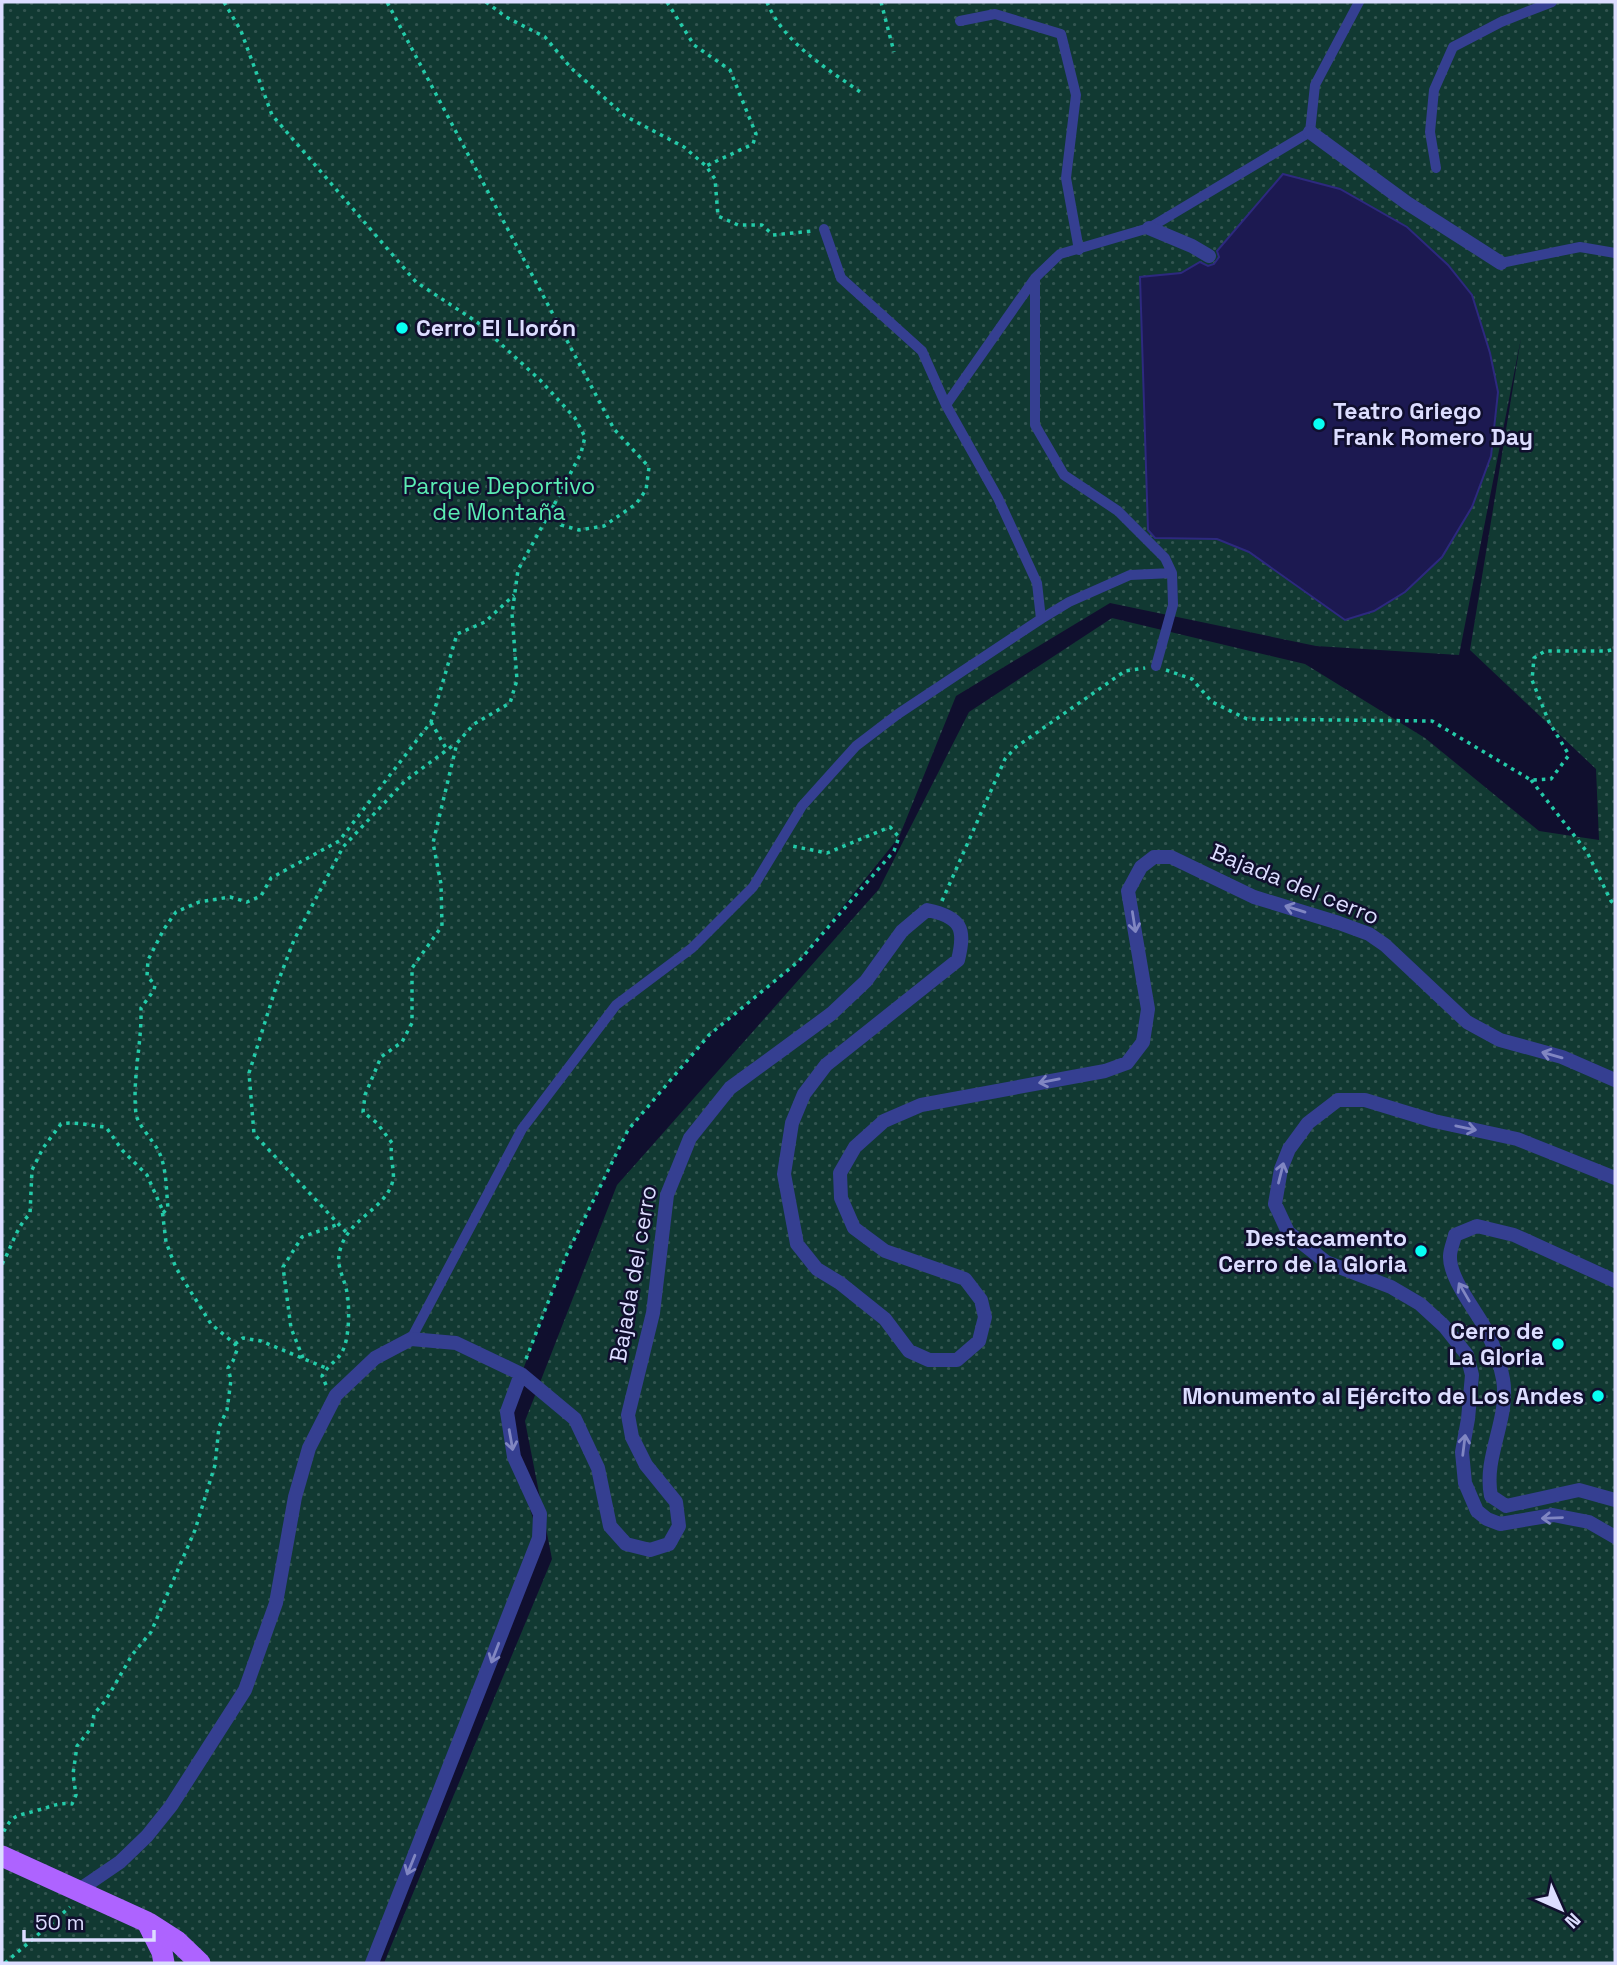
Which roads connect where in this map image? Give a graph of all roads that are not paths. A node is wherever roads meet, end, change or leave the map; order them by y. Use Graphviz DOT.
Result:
graph roads {
  1 [pos="1359,2"];
  2 [pos="1552,2"];
  3 [pos="960,21"];
  4 [pos="1310,132"];
  5 [pos="1436,168"];
  6 [pos="1149,228"];
  7 [pos="824,229"];
  8 [pos="1079,250"];
  9 [pos="1615,253"];
  10 [pos="1209,256"];
  11 [pos="1500,263"];
  12 [pos="1035,278"];
  13 [pos="946,405"];
  14 [pos="1172,573"];
  15 [pos="1041,620"];
  16 [pos="1156,666"];
  17 [pos="1615,1080"];
  18 [pos="1615,1178"];
  19 [pos="1615,1281"];
  20 [pos="411,1339"];
  21 [pos="521,1374"];
  22 [pos="1491,1496"];
  23 [pos="1615,1500"];
  24 [pos="1477,1510"];
  25 [pos="1615,1536"];
  26 [pos="2,1856"];
  27 [pos="75,1898"];
  28 [pos="147,1922"];
  29 [pos="164,1963"];
  30 [pos="200,1963"];
  31 [pos="372,1963"];
  1 -- 4 [label="lane"];
  2 -- 5 [label="lane"];
  3 -- 8 [label="lane"];
  4 -- 6 [label="lane"];
  4 -- 11 [label="street"];
  6 -- 8 [label="lane"];
  6 -- 10 [label="street"];
  7 -- 13 [label="lane"];
  8 -- 12 [label="lane"];
  9 -- 11 [label="lane"];
  12 -- 13 [label="lane"];
  12 -- 14 [label="lane"];
  13 -- 15 [label="lane"];
  14 -- 15 [label="lane"];
  14 -- 16 [label="lane"];
  15 -- 20 [label="lane"];
  17 -- 21 [label="street, Bajada del cerro, one-way"];
  24 -- 18 [label="street, one-way"];
  22 -- 19 [label="street, one-way"];
  20 -- 21 [label="street, Bajada del cerro"];
  20 -- 27 [label="street"];
  21 -- 31 [label="street, one-way"];
  22 -- 23 [label="street"];
  22 -- 24 [label="street"];
  25 -- 24 [label="street, one-way"];
  26 -- 27 [label="main road"];
  27 -- 28 [label="main road"];
  28 -- 29 [label="main road"];
  28 -- 30 [label="main road"];
}
